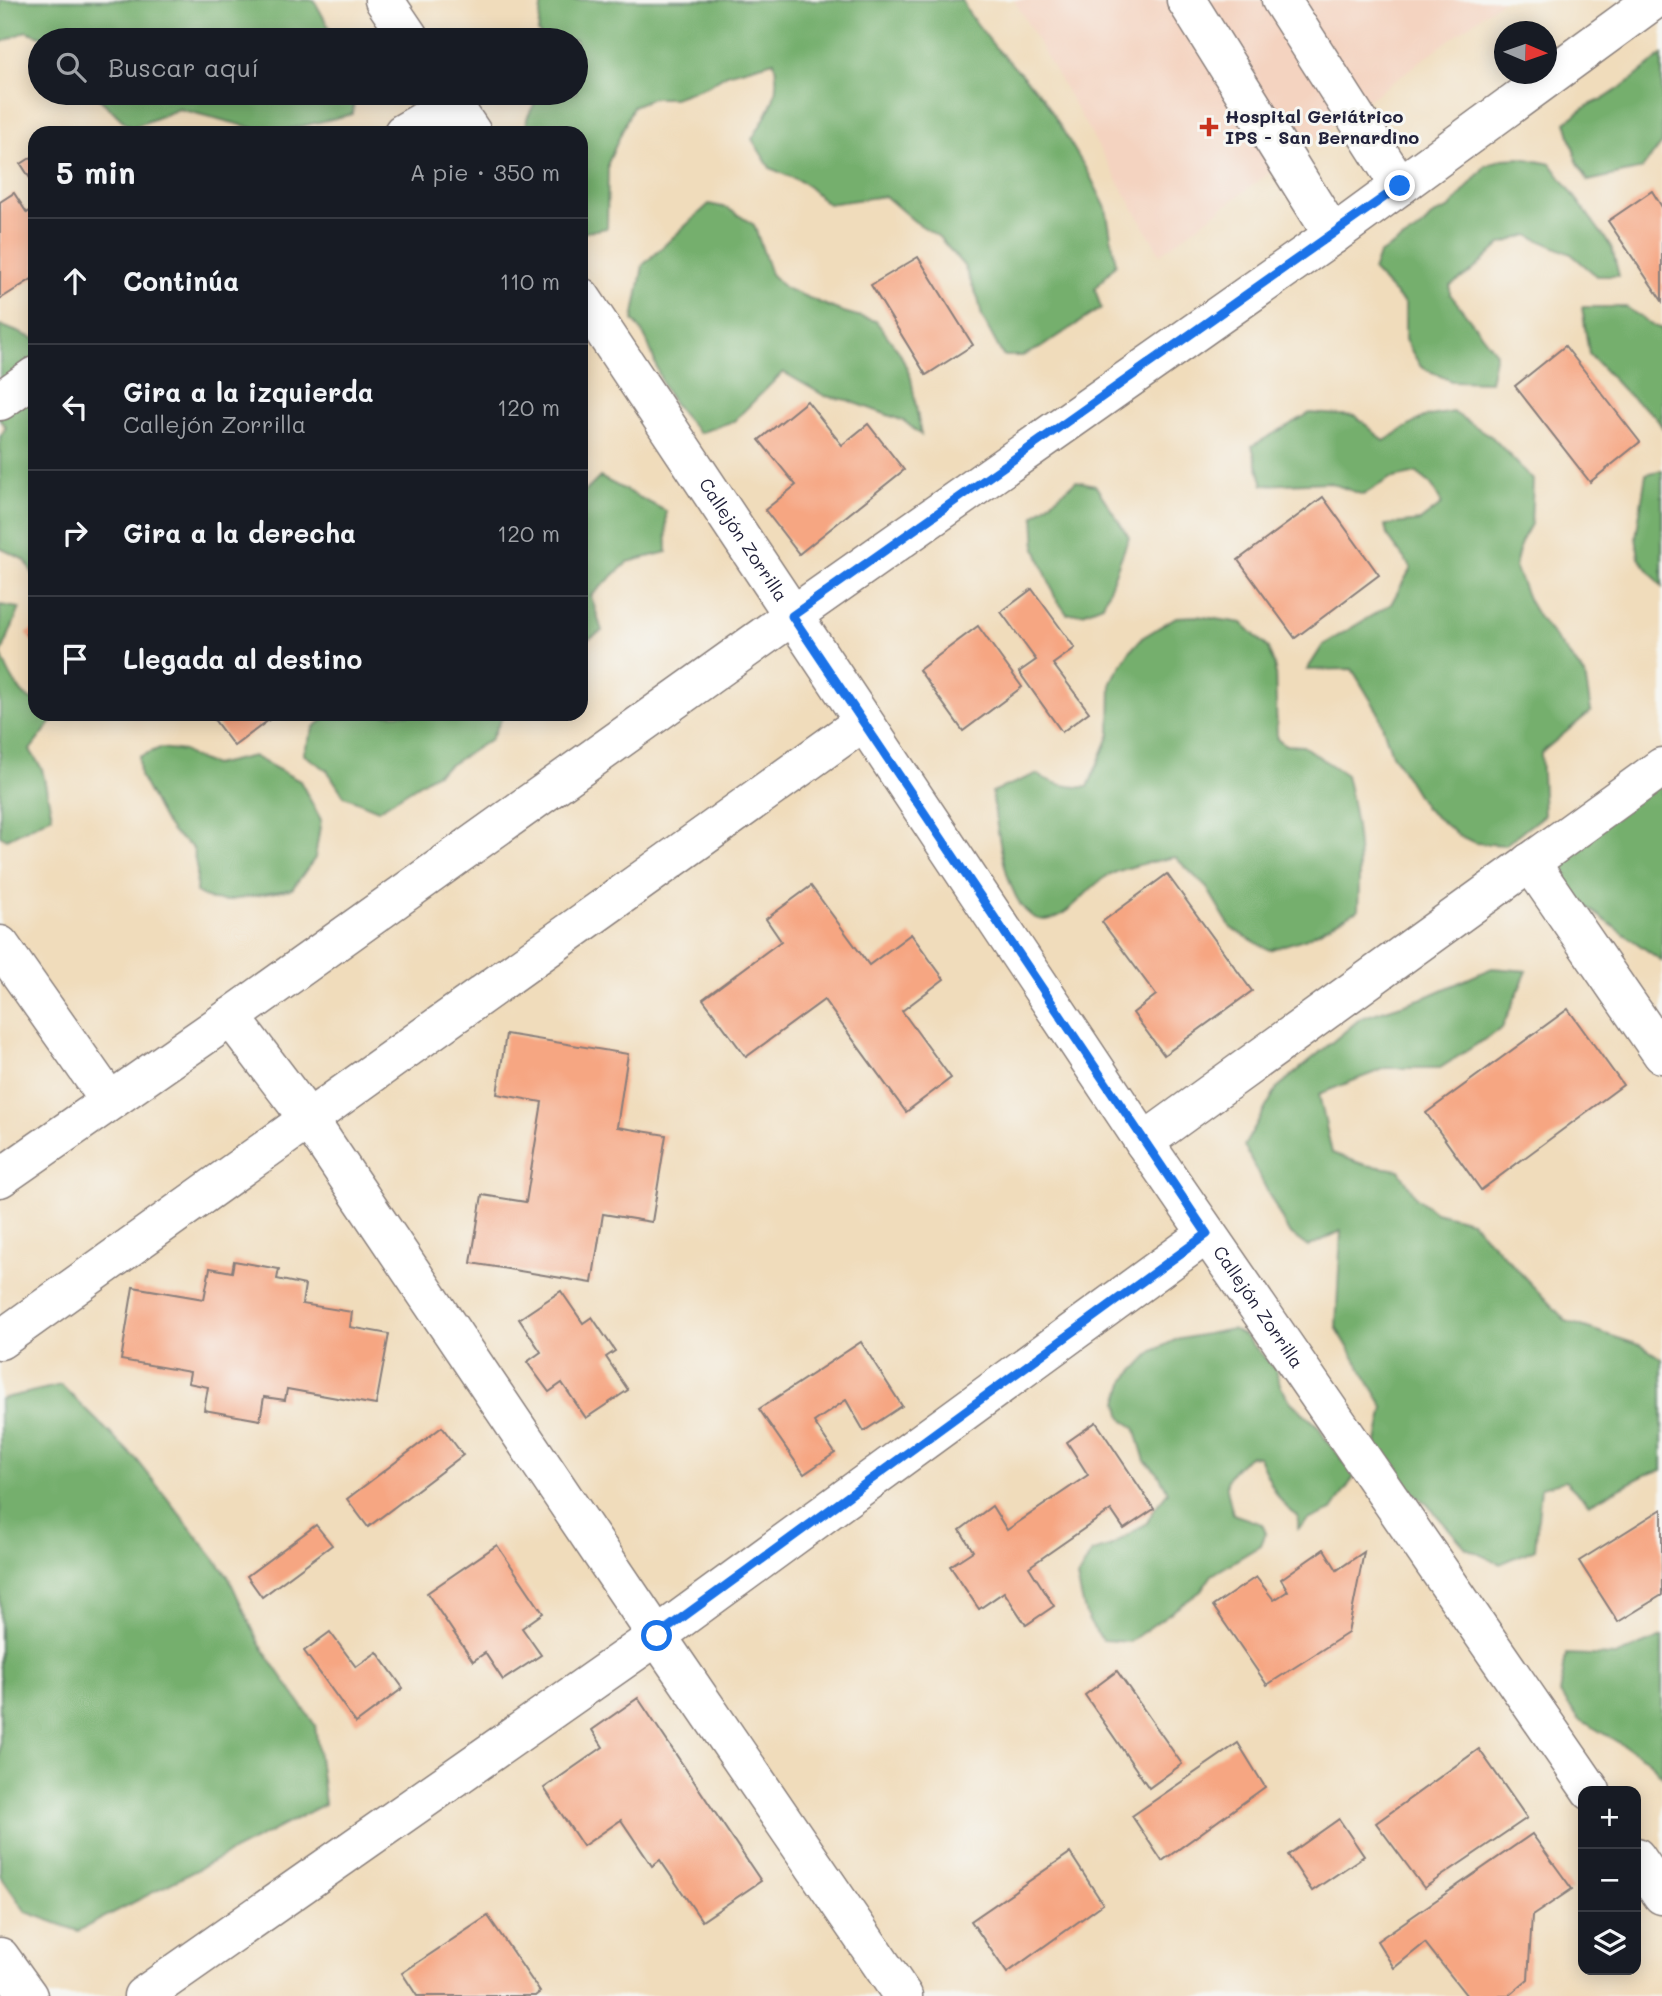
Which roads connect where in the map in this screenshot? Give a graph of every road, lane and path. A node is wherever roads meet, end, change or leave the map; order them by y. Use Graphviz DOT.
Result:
graph roads {
  1 [pos="384,0"];
  2 [pos="1186,0"];
  3 [pos="1281,0"];
  4 [pos="1654,0"];
  5 [pos="403,28"];
  6 [pos="457,110"];
  7 [pos="419,126"];
  8 [pos="1400,186"];
  9 [pos="1333,235"];
  10 [pos="588,309"];
  11 [pos="28,381"];
  12 [pos="0,401"];
  13 [pos="792,616"];
  14 [pos="863,722"];
  15 [pos="1662,767"];
  16 [pos="1530,862"];
  17 [pos="0,945"];
  18 [pos="231,1017"];
  19 [pos="1662,1054"];
  20 [pos="110,1100"];
  21 [pos="307,1117"];
  22 [pos="1144,1142"];
  23 [pos="0,1178"];
  24 [pos="1207,1234"];
  25 [pos="0,1340"];
  26 [pos="657,1636"];
  27 [pos="1588,1786"];
  28 [pos="1641,1864"];
  29 [pos="1662,1895"];
  30 [pos="0,1957"];
  31 [pos="28,1996"];
  32 [pos="143,1996"];
  33 [pos="902,1996"];
  1 -- 5 [label="street"];
  2 -- 9 [label="street"];
  3 -- 8 [label="street"];
  4 -- 8 [label="street"];
  6 -- 7 [label="street"];
  8 -- 9 [label="street"];
  9 -- 13 [label="street"];
  10 -- 13 [label="street, Callejón Zorrilla"];
  11 -- 12 [label="street"];
  13 -- 14 [label="street, Callejón Zorrilla"];
  13 -- 18 [label="street"];
  14 -- 21 [label="street"];
  14 -- 22 [label="street, Callejón Zorrilla"];
  15 -- 16 [label="street"];
  16 -- 19 [label="street"];
  16 -- 22 [label="street"];
  17 -- 20 [label="street"];
  18 -- 20 [label="street"];
  18 -- 21 [label="street"];
  20 -- 23 [label="street"];
  21 -- 25 [label="street"];
  21 -- 26 [label="street"];
  22 -- 24 [label="street, Callejón Zorrilla"];
  24 -- 26 [label="street"];
  24 -- 27 [label="street, Callejón Zorrilla"];
  26 -- 32 [label="street"];
  26 -- 33 [label="street"];
  28 -- 29 [label="street"];
  30 -- 31 [label="street"];
}
